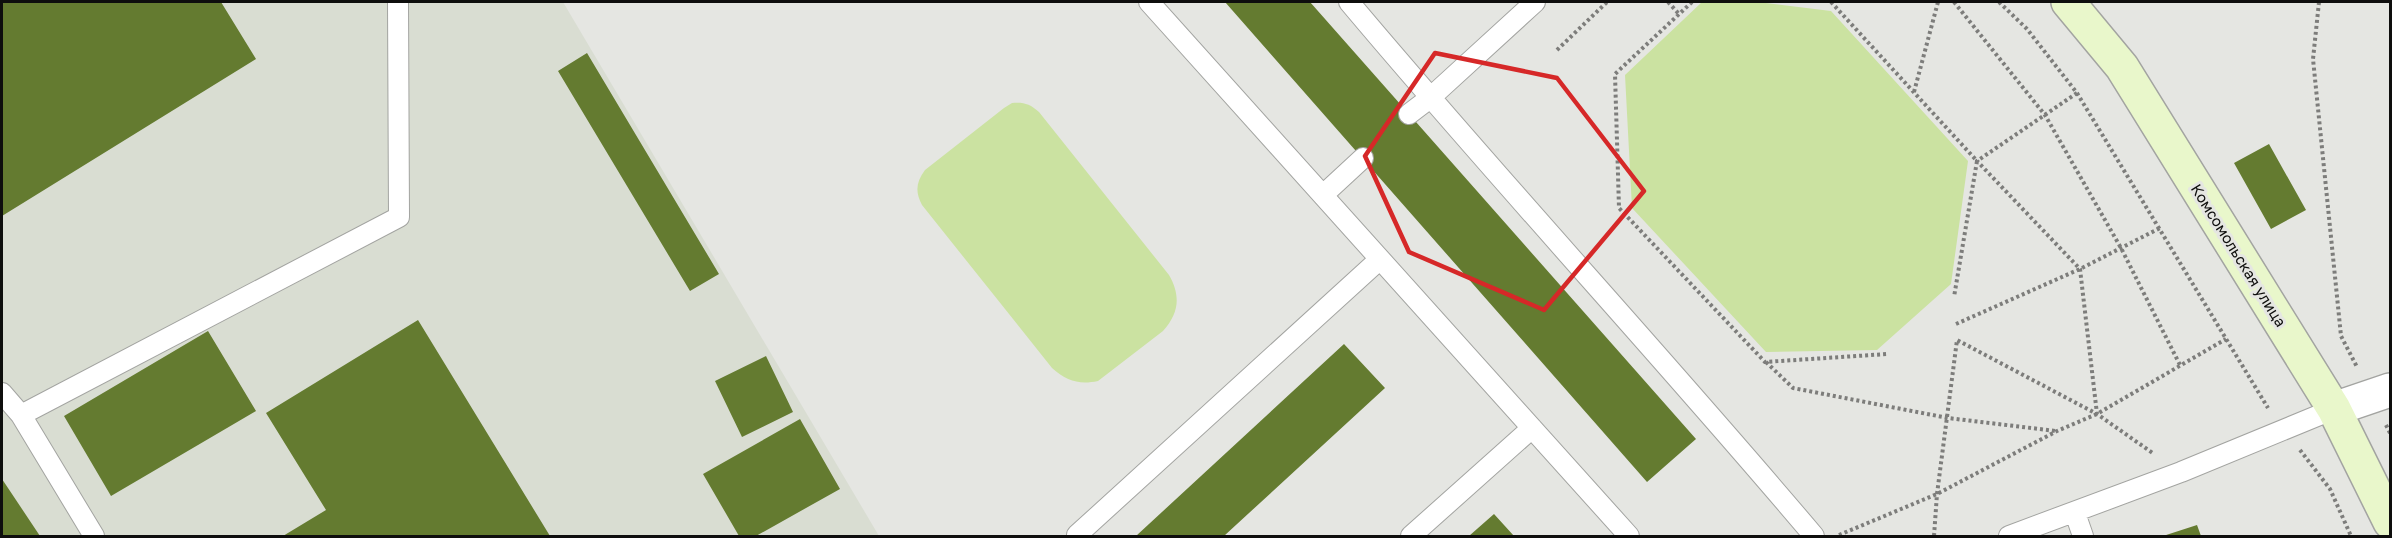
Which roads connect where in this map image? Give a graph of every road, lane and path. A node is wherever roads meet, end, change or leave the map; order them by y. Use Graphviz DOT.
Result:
graph roads {
  1 [pos="398,2"];
  2 [pos="1149,2"];
  3 [pos="1349,2"];
  4 [pos="1535,2"];
  5 [pos="1607,2"];
  6 [pos="1668,2"];
  7 [pos="1692,2"];
  8 [pos="1831,2"];
  9 [pos="1938,2"];
  10 [pos="1954,2"];
  11 [pos="1999,2"];
  12 [pos="2068,2"];
  13 [pos="2319,2"];
  14 [pos="1679,14"];
  15 [pos="1557,50"];
  16 [pos="1914,92"];
  17 [pos="2077,93"];
  18 [pos="1430,98"];
  19 [pos="1409,114"];
  20 [pos="2045,115"];
  21 [pos="1363,158"];
  22 [pos="1977,161"];
  23 [pos="1323,195"];
  24 [pos="2160,228"];
  25 [pos="2121,248"];
  26 [pos="1380,259"];
  27 [pos="2080,269"];
  28 [pos="1954,297"];
  29 [pos="1956,324"];
  30 [pos="2226,339"];
  31 [pos="1887,354"];
  32 [pos="1766,362"];
  33 [pos="2180,365"];
  34 [pos="2,393"];
  35 [pos="2381,394"];
  36 [pos="2334,409"];
  37 [pos="2097,414"];
  38 [pos="21,415"];
  39 [pos="1948,418"];
  40 [pos="1532,428"];
  41 [pos="2283,430"];
  42 [pos="2057,431"];
  43 [pos="2391,433"];
  44 [pos="2181,472"];
  45 [pos="1937,494"];
  46 [pos="2075,513"];
  47 [pos="2391,522"];
  48 [pos="1077,535"];
  49 [pos="1625,535"];
  50 [pos="94,537"];
  51 [pos="1411,537"];
  52 [pos="1814,537"];
  53 [pos="1835,537"];
  54 [pos="1934,537"];
  55 [pos="2009,537"];
  56 [pos="2083,537"];
  57 [pos="2351,537"];
  1 -- 38 [label="lane"];
  2 -- 23 [label="lane"];
  3 -- 18 [label="lane"];
  4 -- 18 [label="lane"];
  5 -- 15 [label="path"];
  6 -- 14 [label="path"];
  7 -- 14 [label="path"];
  8 -- 16 [label="path"];
  9 -- 16 [label="path"];
  10 -- 20 [label="path"];
  11 -- 17 [label="path"];
  12 -- 36 [label="main road, Комсомольская улица"];
  13 -- 35 [label="path"];
  14 -- 32 [label="path"];
  16 -- 22 [label="path"];
  17 -- 20 [label="path"];
  17 -- 24 [label="path"];
  18 -- 19 [label="lane"];
  18 -- 52 [label="lane"];
  20 -- 22 [label="path"];
  20 -- 25 [label="path"];
  21 -- 23 [label="lane"];
  22 -- 27 [label="path"];
  22 -- 28 [label="path"];
  23 -- 26 [label="lane"];
  24 -- 25 [label="path"];
  24 -- 30 [label="path"];
  25 -- 27 [label="path"];
  25 -- 33 [label="path"];
  26 -- 40 [label="lane"];
  26 -- 48 [label="lane"];
  27 -- 29 [label="path"];
  27 -- 37 [label="path"];
  30 -- 33 [label="path"];
  30 -- 41 [label="path"];
  31 -- 32 [label="path"];
  32 -- 39 [label="path"];
  33 -- 37 [label="path"];
  34 -- 38 [label="lane"];
  35 -- 36 [label="street"];
  35 -- 43 [label="path"];
  36 -- 41 [label="lane"];
  36 -- 47 [label="main road, Комсомольская улица"];
  37 -- 39 [label="path"];
  37 -- 42 [label="path"];
  37 -- 44 [label="path"];
  38 -- 50 [label="lane"];
  39 -- 42 [label="path"];
  39 -- 45 [label="path"];
  40 -- 49 [label="lane"];
  40 -- 51 [label="lane"];
  41 -- 44 [label="lane"];
  41 -- 57 [label="path"];
  42 -- 45 [label="path"];
  44 -- 46 [label="lane"];
  45 -- 53 [label="path"];
  45 -- 54 [label="path"];
  46 -- 55 [label="lane"];
  46 -- 56 [label="lane"];
}
